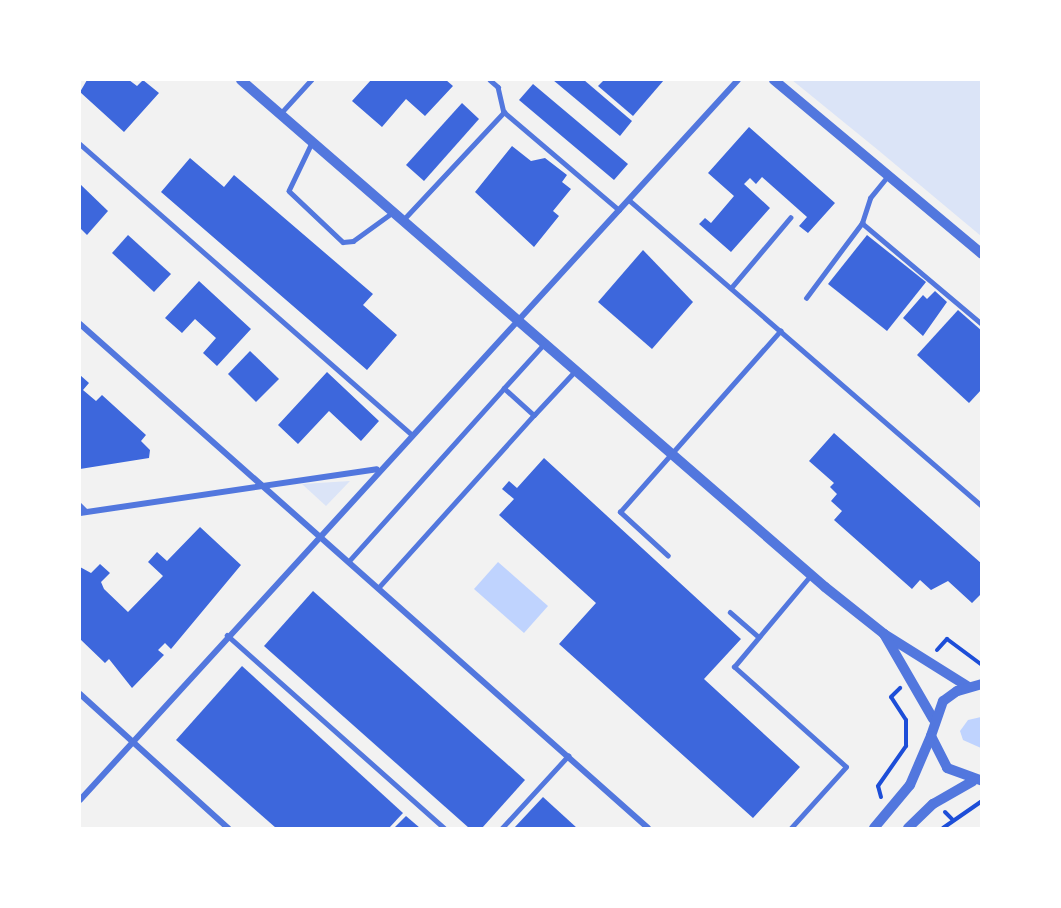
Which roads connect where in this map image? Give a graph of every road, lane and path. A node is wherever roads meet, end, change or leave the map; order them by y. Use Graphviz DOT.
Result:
graph roads {
  1 [pos="241,80"];
  2 [pos="311,80"];
  3 [pos="490,80"];
  4 [pos="738,80"];
  5 [pos="774,80"];
  6 [pos="504,112"];
  7 [pos="280,113"];
  8 [pos="313,141"];
  9 [pos="80,144"];
  10 [pos="888,176"];
  11 [pos="629,200"];
  12 [pos="619,210"];
  13 [pos="393,212"];
  14 [pos="790,218"];
  15 [pos="403,220"];
  16 [pos="862,224"];
  17 [pos="981,254"];
  18 [pos="731,288"];
  19 [pos="806,298"];
  20 [pos="519,320"];
  21 [pos="80,324"];
  22 [pos="981,324"];
  23 [pos="780,331"];
  24 [pos="545,343"];
  25 [pos="576,370"];
  26 [pos="504,388"];
  27 [pos="534,415"];
  28 [pos="411,434"];
  29 [pos="672,453"];
  30 [pos="378,469"];
  31 [pos="259,482"];
  32 [pos="80,505"];
  33 [pos="981,506"];
  34 [pos="83,512"];
  35 [pos="319,535"];
  36 [pos="668,556"];
  37 [pos="349,561"];
  38 [pos="812,575"];
  39 [pos="379,587"];
  40 [pos="730,612"];
  41 [pos="884,634"];
  42 [pos="227,635"];
  43 [pos="759,637"];
  44 [pos="932,656"];
  45 [pos="981,665"];
  46 [pos="981,684"];
  47 [pos="967,686"];
  48 [pos="899,689"];
  49 [pos="80,694"];
  50 [pos="933,719"];
  51 [pos="931,736"];
  52 [pos="132,740"];
  53 [pos="568,756"];
  54 [pos="977,781"];
  55 [pos="878,786"];
  56 [pos="80,800"];
  57 [pos="981,801"];
  58 [pos="944,811"];
  59 [pos="952,819"];
  60 [pos="228,828"];
  61 [pos="444,828"];
  62 [pos="502,828"];
  63 [pos="648,828"];
  64 [pos="791,828"];
  65 [pos="874,828"];
  66 [pos="908,828"];
  67 [pos="943,828"];
  1 -- 7 [label="street"];
  2 -- 7 [label="lane"];
  3 -- 6 [label="lane"];
  4 -- 11 [label="street"];
  5 -- 10 [label="street"];
  6 -- 12 [label="lane"];
  6 -- 15 [label="lane"];
  7 -- 8 [label="street"];
  8 -- 13 [label="street"];
  8 -- 13 [label="lane"];
  9 -- 28 [label="lane"];
  10 -- 16 [label="lane"];
  10 -- 17 [label="street"];
  11 -- 12 [label="street"];
  11 -- 18 [label="lane"];
  12 -- 20 [label="street"];
  13 -- 15 [label="street"];
  14 -- 18 [label="lane"];
  15 -- 20 [label="street"];
  16 -- 19 [label="lane"];
  16 -- 22 [label="lane"];
  18 -- 23 [label="lane"];
  20 -- 24 [label="street"];
  20 -- 28 [label="street"];
  21 -- 31 [label="street"];
  23 -- 29 [label="lane"];
  23 -- 33 [label="lane"];
  24 -- 25 [label="street"];
  24 -- 26 [label="lane"];
  25 -- 27 [label="lane"];
  25 -- 29 [label="street"];
  26 -- 27 [label="lane"];
  26 -- 37 [label="lane"];
  27 -- 39 [label="lane"];
  28 -- 30 [label="street"];
  29 -- 36 [label="lane"];
  29 -- 38 [label="street"];
  30 -- 31 [label="street"];
  30 -- 35 [label="street"];
  31 -- 34 [label="street"];
  31 -- 35 [label="street"];
  32 -- 34 [label="lane"];
  35 -- 37 [label="street"];
  35 -- 42 [label="street"];
  37 -- 39 [label="street"];
  38 -- 41 [label="street"];
  38 -- 43 [label="lane"];
  39 -- 53 [label="street"];
  40 -- 43 [label="lane"];
  41 -- 47 [label="street"];
  41 -- 50 [label="street"];
  42 -- 52 [label="street"];
  42 -- 61 [label="lane"];
  43 -- 64 [label="lane"];
  44 -- 45 [label="path"];
  46 -- 47 [label="street"];
  47 -- 50 [label="street"];
  48 -- 55 [label="path"];
  49 -- 52 [label="street"];
  50 -- 51 [label="street"];
  51 -- 54 [label="street"];
  51 -- 65 [label="street"];
  52 -- 56 [label="street"];
  52 -- 60 [label="street"];
  53 -- 62 [label="lane"];
  53 -- 63 [label="street"];
  54 -- 66 [label="street"];
  57 -- 59 [label="path"];
  58 -- 59 [label="path"];
  59 -- 67 [label="path"];
}
